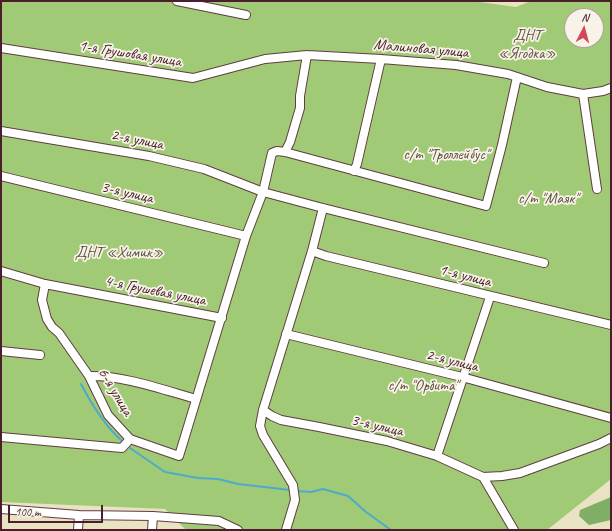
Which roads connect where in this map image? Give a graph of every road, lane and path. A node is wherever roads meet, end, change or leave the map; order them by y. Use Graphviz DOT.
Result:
graph roads {
  1 [pos="177,1"];
  2 [pos="246,15"];
  3 [pos="1,48"];
  4 [pos="307,55"];
  5 [pos="381,59"];
  6 [pos="253,62"];
  7 [pos="517,77"];
  8 [pos="611,88"];
  9 [pos="583,94"];
  10 [pos="1,131"];
  11 [pos="285,152"];
  12 [pos="354,171"];
  13 [pos="1,176"];
  14 [pos="597,189"];
  15 [pos="263,192"];
  16 [pos="323,208"];
  17 [pos="246,236"];
  18 [pos="312,251"];
  19 [pos="544,263"];
  20 [pos="1,271"];
  21 [pos="45,284"];
  22 [pos="490,297"];
  23 [pos="222,318"];
  24 [pos="611,325"];
  25 [pos="286,334"];
  26 [pos="1,351"];
  27 [pos="40,355"];
  28 [pos="89,376"];
  29 [pos="462,377"];
  30 [pos="196,398"];
  31 [pos="263,410"];
  32 [pos="611,418"];
  33 [pos="1,437"];
  34 [pos="611,438"];
  35 [pos="130,439"];
  36 [pos="437,456"];
  37 [pos="483,476"];
  38 [pos="1,509"];
  39 [pos="79,515"];
  40 [pos="153,516"];
  41 [pos="78,530"];
  42 [pos="152,530"];
  43 [pos="238,530"];
  44 [pos="286,530"];
  45 [pos="514,530"];
  1 -- 2 [label="street"];
  3 -- 6 [label="street, 1-я Грушовая улица"];
  4 -- 5 [label="street, Малиновая улица"];
  4 -- 6 [label="street, Малиновая улица"];
  4 -- 11 [label="street"];
  5 -- 7 [label="street, Малиновая улица"];
  5 -- 12 [label="street"];
  7 -- 9 [label="street, Малиновая улица"];
  7 -- 12 [label="street"];
  8 -- 9 [label="street, Малиновая улица"];
  9 -- 14 [label="street"];
  10 -- 15 [label="street, 2-я улица"];
  11 -- 12 [label="street"];
  11 -- 15 [label="street"];
  13 -- 17 [label="street, 3-я улица"];
  15 -- 16 [label="street, 2-я улица"];
  15 -- 17 [label="street"];
  16 -- 18 [label="street"];
  16 -- 19 [label="street, 2-я улица"];
  17 -- 23 [label="street"];
  18 -- 22 [label="street, 1-я улица"];
  18 -- 25 [label="street"];
  20 -- 21 [label="street, 4-я Грушевая улица"];
  21 -- 23 [label="street, 4-я Грушевая улица"];
  21 -- 28 [label="street, 6-я улица"];
  22 -- 24 [label="street, 1-я улица"];
  22 -- 29 [label="street"];
  23 -- 30 [label="street, 4-я Грушевая улица"];
  25 -- 29 [label="street, 2-я улица"];
  25 -- 31 [label="street"];
  26 -- 27 [label="street"];
  28 -- 30 [label="street"];
  28 -- 35 [label="street, 6-я улица"];
  29 -- 32 [label="street, 2-я улица"];
  29 -- 36 [label="street"];
  30 -- 35 [label="street, 4-я Грушевая улица"];
  31 -- 36 [label="street, 3-я улица"];
  31 -- 44 [label="street"];
  33 -- 35 [label="street, 6-я улица"];
  34 -- 37 [label="street, 3-я улица"];
  36 -- 37 [label="street, 3-я улица"];
  37 -- 45 [label="street"];
  38 -- 39 [label="street"];
  39 -- 40 [label="street"];
  39 -- 41 [label="street"];
  40 -- 42 [label="street"];
  40 -- 43 [label="street"];
}
